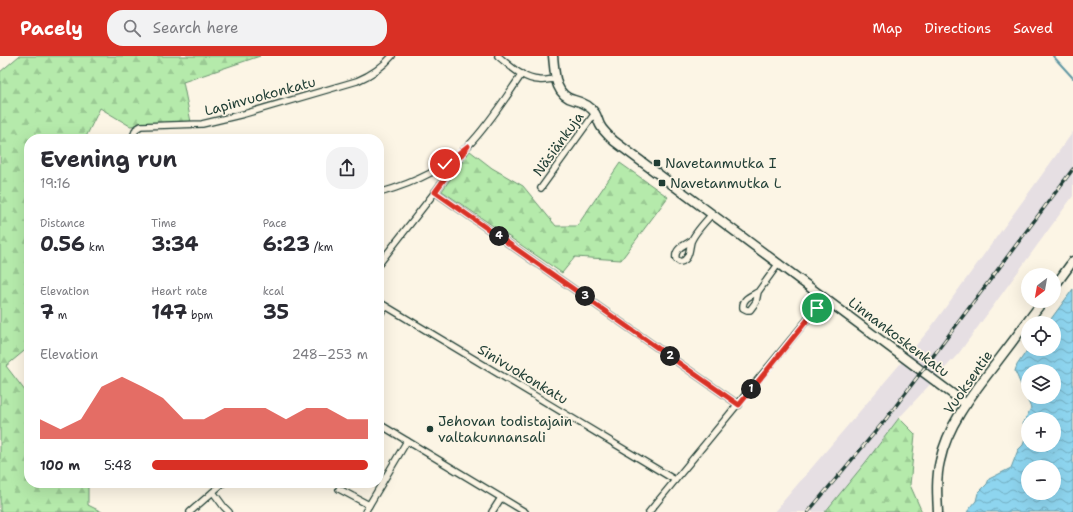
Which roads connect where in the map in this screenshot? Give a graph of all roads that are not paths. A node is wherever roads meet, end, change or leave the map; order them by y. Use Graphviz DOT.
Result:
graph roads {
  1 [pos="392,56"];
  2 [pos="498,56"];
  3 [pos="554,56"];
  4 [pos="522,74"];
  5 [pos="556,79"];
  6 [pos="595,113"];
  7 [pos="134,134"];
  8 [pos="468,146"];
  9 [pos="541,188"];
  10 [pos="384,191"];
  11 [pos="435,192"];
  12 [pos="712,214"];
  13 [pos="691,241"];
  14 [pos="384,258"];
  15 [pos="1073,261"];
  16 [pos="779,263"];
  17 [pos="1061,277"];
  18 [pos="758,292"];
  19 [pos="825,298"];
  20 [pos="385,306"];
  21 [pos="1038,308"];
  22 [pos="966,404"];
  23 [pos="739,405"];
  24 [pos="384,427"];
  25 [pos="407,441"];
  26 [pos="384,480"];
  27 [pos="675,480"];
  28 [pos="218,488"];
  29 [pos="379,488"];
  30 [pos="339,489"];
  31 [pos="213,492"];
  32 [pos="501,498"];
  33 [pos="369,505"];
  34 [pos="190,512"];
  35 [pos="229,512"];
  36 [pos="365,512"];
  37 [pos="492,512"];
  38 [pos="525,512"];
  39 [pos="649,512"];
  40 [pos="938,512"];
  1 -- 7 [label="street, Lapinvuokonkatu"];
  2 -- 4 [label="street"];
  3 -- 5 [label="street"];
  4 -- 5 [label="street"];
  4 -- 8 [label="street"];
  5 -- 6 [label="street, Linnankoskenkatu"];
  6 -- 9 [label="street, Näsiänkuja"];
  6 -- 12 [label="street, Linnankoskenkatu"];
  8 -- 10 [label="street"];
  8 -- 11 [label="street"];
  11 -- 14 [label="street"];
  11 -- 23 [label="street"];
  12 -- 13 [label="street"];
  12 -- 16 [label="street, Linnankoskenkatu"];
  15 -- 17 [label="street"];
  16 -- 18 [label="street"];
  16 -- 19 [label="street, Linnankoskenkatu"];
  19 -- 22 [label="street, Linnankoskenkatu"];
  19 -- 23 [label="street"];
  20 -- 27 [label="street, Sinivuokonkatu"];
  21 -- 22 [label="street, Vuoksentie"];
  22 -- 40 [label="street, Vuoksentie"];
  23 -- 27 [label="street"];
  24 -- 25 [label="street"];
  25 -- 26 [label="street"];
  25 -- 32 [label="street"];
  27 -- 39 [label="street"];
  28 -- 31 [label="street"];
  29 -- 33 [label="street"];
  30 -- 33 [label="street"];
  31 -- 34 [label="street"];
  31 -- 35 [label="street"];
  32 -- 37 [label="street"];
  32 -- 38 [label="street"];
  33 -- 36 [label="street"];
}
